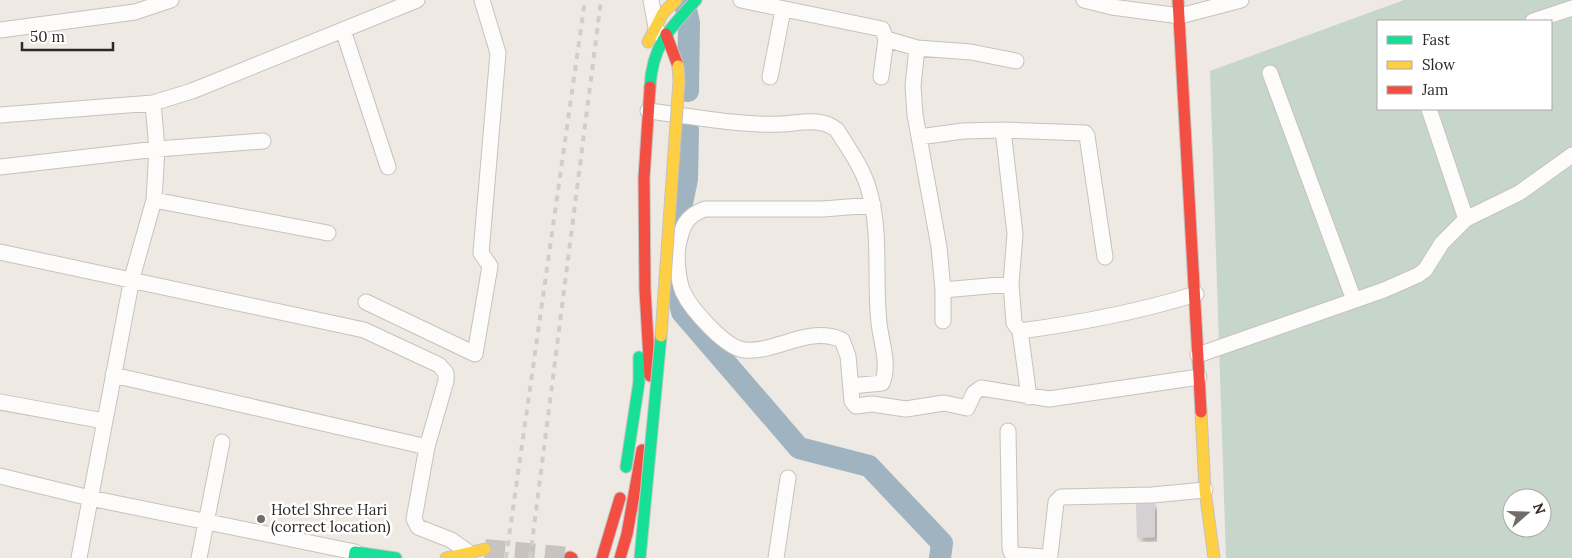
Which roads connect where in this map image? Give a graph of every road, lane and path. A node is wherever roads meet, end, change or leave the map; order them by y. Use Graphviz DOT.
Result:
graph roads {
  1 [pos="171,0"];
  2 [pos="417,0"];
  3 [pos="482,0"];
  4 [pos="651,0"];
  5 [pos="676,0"];
  6 [pos="696,0"];
  7 [pos="741,0"];
  8 [pos="1084,0"];
  9 [pos="1178,0"];
  10 [pos="1241,0"];
  11 [pos="400,3"];
  12 [pos="1112,4"];
  13 [pos="1572,8"];
  14 [pos="782,10"];
  15 [pos="1180,16"];
  16 [pos="1536,20"];
  17 [pos="663,29"];
  18 [pos="0,30"];
  19 [pos="343,30"];
  20 [pos="886,39"];
  21 [pos="917,48"];
  22 [pos="1016,61"];
  23 [pos="1270,73"];
  24 [pos="770,77"];
  25 [pos="881,78"];
  26 [pos="153,103"];
  27 [pos="1429,110"];
  28 [pos="648,111"];
  29 [pos="0,115"];
  30 [pos="1003,130"];
  31 [pos="919,137"];
  32 [pos="263,141"];
  33 [pos="157,149"];
  34 [pos="1572,155"];
  35 [pos="0,167"];
  36 [pos="388,167"];
  37 [pos="154,200"];
  38 [pos="873,205"];
  39 [pos="1466,219"];
  40 [pos="328,233"];
  41 [pos="0,252"];
  42 [pos="1105,257"];
  43 [pos="132,278"];
  44 [pos="1012,284"];
  45 [pos="943,290"];
  46 [pos="1196,294"];
  47 [pos="1354,300"];
  48 [pos="366,302"];
  49 [pos="943,321"];
  50 [pos="412,324"];
  51 [pos="1020,331"];
  52 [pos="404,349"];
  53 [pos="1198,355"];
  54 [pos="113,375"];
  55 [pos="1199,377"];
  56 [pos="851,386"];
  57 [pos="1029,397"];
  58 [pos="0,402"];
  59 [pos="104,421"];
  60 [pos="1008,431"];
  61 [pos="222,442"];
  62 [pos="427,447"];
  63 [pos="0,476"];
  64 [pos="788,478"];
  65 [pos="1205,490"];
  66 [pos="90,497"];
  67 [pos="206,522"];
  68 [pos="485,549"];
  69 [pos="468,552"];
  70 [pos="354,555"];
  71 [pos="1212,557"];
  72 [pos="78,558"];
  73 [pos="200,558"];
  74 [pos="396,558"];
  75 [pos="446,558"];
  76 [pos="602,558"];
  77 [pos="620,558"];
  78 [pos="640,558"];
  79 [pos="776,558"];
  1 -- 18 [label="street"];
  2 -- 11 [label="street"];
  3 -- 50 [label="street"];
  4 -- 17 [label="street"];
  5 -- 17 [label="street"];
  6 -- 17 [label="street"];
  7 -- 14 [label="street"];
  8 -- 12 [label="street"];
  9 -- 15 [label="street"];
  10 -- 15 [label="street"];
  11 -- 19 [label="street"];
  12 -- 15 [label="street"];
  13 -- 16 [label="street"];
  14 -- 20 [label="street"];
  14 -- 24 [label="street"];
  15 -- 46 [label="street"];
  17 -- 28 [label="street"];
  17 -- 76 [label="street"];
  17 -- 78 [label="street, bridge"];
  19 -- 26 [label="street"];
  19 -- 36 [label="street"];
  20 -- 21 [label="street"];
  20 -- 25 [label="street"];
  21 -- 22 [label="street"];
  21 -- 31 [label="street"];
  23 -- 47 [label="street"];
  26 -- 29 [label="street"];
  26 -- 33 [label="street"];
  27 -- 39 [label="street"];
  28 -- 38 [label="street"];
  28 -- 77 [label="street"];
  30 -- 31 [label="street"];
  30 -- 42 [label="street"];
  30 -- 44 [label="street"];
  31 -- 45 [label="street"];
  32 -- 33 [label="street"];
  33 -- 35 [label="street"];
  33 -- 37 [label="street"];
  34 -- 39 [label="street"];
  37 -- 40 [label="street"];
  37 -- 43 [label="street"];
  38 -- 56 [label="street"];
  38 -- 56 [label="street"];
  39 -- 47 [label="street"];
  41 -- 43 [label="street"];
  43 -- 52 [label="street"];
  43 -- 54 [label="street"];
  44 -- 45 [label="street"];
  44 -- 51 [label="street"];
  45 -- 49 [label="street"];
  46 -- 51 [label="street"];
  46 -- 53 [label="street"];
  47 -- 53 [label="street"];
  48 -- 50 [label="street"];
  50 -- 52 [label="street"];
  51 -- 57 [label="street"];
  52 -- 62 [label="street"];
  53 -- 55 [label="street"];
  54 -- 59 [label="street"];
  54 -- 62 [label="street"];
  55 -- 57 [label="street"];
  55 -- 65 [label="street"];
  56 -- 57 [label="street"];
  58 -- 59 [label="street"];
  59 -- 66 [label="street"];
  60 -- 65 [label="street"];
  61 -- 67 [label="street"];
  62 -- 69 [label="street"];
  63 -- 66 [label="street"];
  64 -- 79 [label="street"];
  65 -- 71 [label="street"];
  66 -- 67 [label="street"];
  66 -- 72 [label="street"];
  67 -- 70 [label="street"];
  67 -- 73 [label="street"];
  68 -- 69 [label="street"];
  69 -- 75 [label="street"];
  70 -- 74 [label="street"];
}
